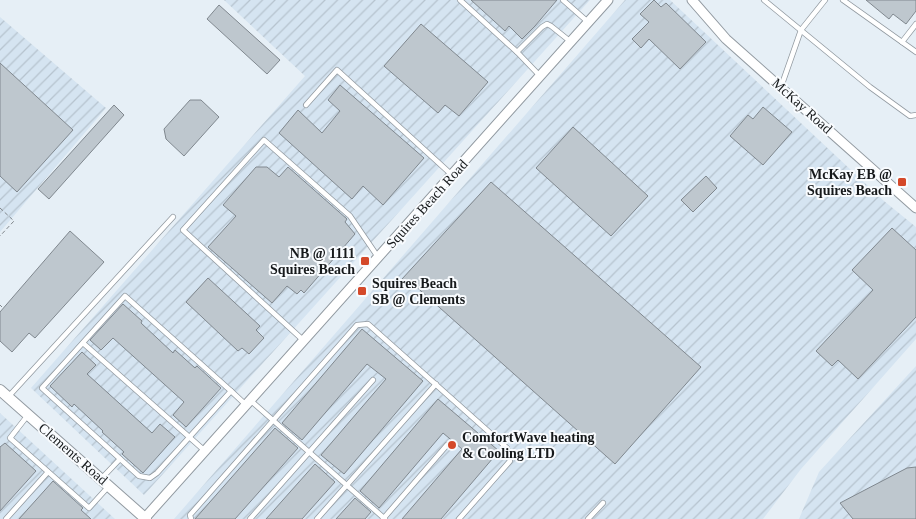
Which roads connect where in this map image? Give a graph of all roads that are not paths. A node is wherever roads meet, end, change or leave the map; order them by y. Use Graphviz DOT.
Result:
graph roads {
  1 [pos="460,0"];
  2 [pos="563,0"];
  3 [pos="608,0"];
  4 [pos="692,0"];
  5 [pos="764,0"];
  6 [pos="825,0"];
  7 [pos="843,0"];
  8 [pos="588,22"];
  9 [pos="916,24"];
  10 [pos="802,30"];
  11 [pos="570,42"];
  12 [pos="902,42"];
  13 [pos="517,52"];
  14 [pos="916,52"];
  15 [pos="540,76"];
  16 [pos="781,87"];
  17 [pos="306,106"];
  18 [pos="916,115"];
  19 [pos="452,175"];
  20 [pos="916,208"];
  21 [pos="173,217"];
  22 [pos="379,258"];
  23 [pos="303,340"];
  24 [pos="83,342"];
  25 [pos="373,380"];
  26 [pos="436,384"];
  27 [pos="231,391"];
  28 [pos="4,394"];
  29 [pos="248,403"];
  30 [pos="28,415"];
  31 [pos="274,420"];
  32 [pos="189,437"];
  33 [pos="447,445"];
  34 [pos="205,451"];
  35 [pos="310,452"];
  36 [pos="120,459"];
  37 [pos="48,472"];
  38 [pos="101,479"];
  39 [pos="346,485"];
  40 [pos="109,486"];
  41 [pos="603,503"];
  42 [pos="6,519"];
  43 [pos="145,519"];
  44 [pos="191,519"];
  45 [pos="250,519"];
  46 [pos="317,519"];
  47 [pos="384,519"];
  48 [pos="459,519"];
  49 [pos="588,519"];
  1 -- 13 [label="lane"];
  2 -- 8 [label="lane"];
  3 -- 8 [label="street, Squires Beach Road"];
  4 -- 16 [label="street, McKay Road"];
  5 -- 10 [label="lane"];
  6 -- 10 [label="lane"];
  7 -- 12 [label="lane"];
  8 -- 11 [label="street, Squires Beach Road"];
  9 -- 12 [label="lane"];
  10 -- 16 [label="lane"];
  10 -- 18 [label="lane"];
  11 -- 13 [label="lane"];
  11 -- 15 [label="street, Squires Beach Road"];
  12 -- 14 [label="lane"];
  13 -- 15 [label="lane"];
  15 -- 19 [label="street, Squires Beach Road"];
  16 -- 20 [label="street, McKay Road"];
  17 -- 19 [label="lane"];
  19 -- 22 [label="street, Squires Beach Road"];
  21 -- 28 [label="lane"];
  22 -- 23 [label="street, Squires Beach Road"];
  22 -- 23 [label="lane"];
  23 -- 29 [label="street, Squires Beach Road"];
  24 -- 27 [label="lane"];
  24 -- 32 [label="lane"];
  24 -- 36 [label="lane"];
  25 -- 35 [label="lane"];
  26 -- 31 [label="lane"];
  26 -- 39 [label="lane"];
  26 -- 48 [label="lane"];
  27 -- 29 [label="lane"];
  27 -- 32 [label="lane"];
  28 -- 30 [label="street, Clements Road"];
  29 -- 31 [label="lane"];
  29 -- 34 [label="street, Squires Beach Road"];
  30 -- 37 [label="lane"];
  30 -- 38 [label="street, Clements Road"];
  31 -- 35 [label="lane"];
  31 -- 44 [label="lane"];
  32 -- 34 [label="lane"];
  32 -- 36 [label="lane"];
  33 -- 47 [label="lane"];
  34 -- 43 [label="street, Squires Beach Road"];
  35 -- 39 [label="lane"];
  35 -- 45 [label="lane"];
  36 -- 38 [label="lane"];
  37 -- 40 [label="lane"];
  37 -- 42 [label="lane"];
  38 -- 40 [label="street, Clements Road"];
  39 -- 46 [label="lane"];
  39 -- 47 [label="lane"];
  40 -- 43 [label="street, Clements Road"];
  41 -- 49 [label="lane"];
}
